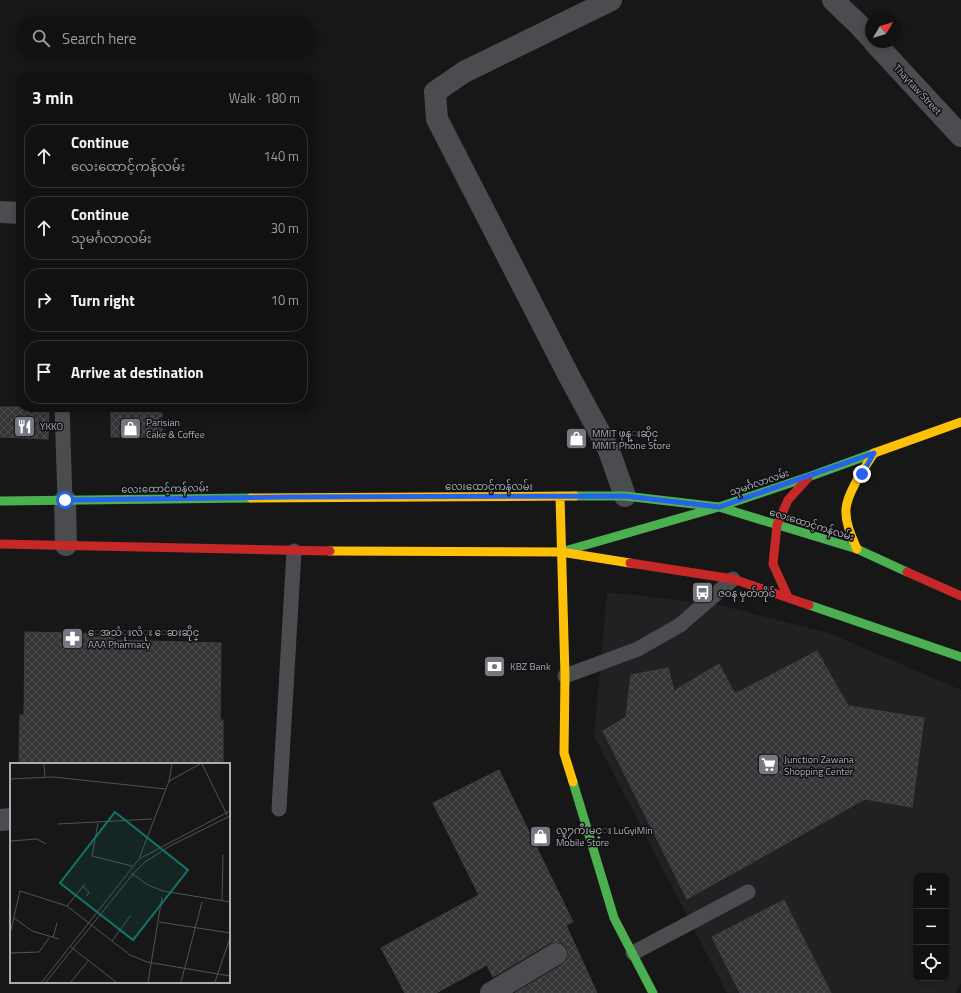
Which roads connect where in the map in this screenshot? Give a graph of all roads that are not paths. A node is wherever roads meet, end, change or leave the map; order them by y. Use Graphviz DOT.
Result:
graph roads {
  1 [pos="611,0"];
  2 [pos="833,0"];
  3 [pos="865,32"];
  4 [pos="880,48"];
  5 [pos="961,136"];
  6 [pos="0,212"];
  7 [pos="16,213"];
  8 [pos="62,412"];
  9 [pos="961,422"];
  10 [pos="874,453"];
  11 [pos="811,476"];
  12 [pos="560,496"];
  13 [pos="625,496"];
  14 [pos="65,500"];
  15 [pos="0,501"];
  16 [pos="719,507"];
  17 [pos="777,525"];
  18 [pos="0,544"];
  19 [pos="66,545"];
  20 [pos="857,549"];
  21 [pos="294,550"];
  22 [pos="561,552"];
  23 [pos="734,579"];
  24 [pos="961,596"];
  25 [pos="788,597"];
  26 [pos="961,657"];
  27 [pos="565,676"];
  28 [pos="279,809"];
  29 [pos="10,819"];
  30 [pos="0,820"];
  31 [pos="748,892"];
  32 [pos="556,954"];
  33 [pos="633,954"];
  34 [pos="491,993"];
  35 [pos="653,993"];
  1 -- 13 [label="street"];
  2 -- 3 [label="street"];
  4 -- 5 [label="street, Thaytaw Street"];
  6 -- 7 [label="street"];
  8 -- 14 [label="lane"];
  9 -- 10 [label="main road, သုမင်္ဂလာလမ်း"];
  10 -- 11 [label="main road, သုမင်္ဂလာလမ်း"];
  10 -- 20 [label="main road"];
  11 -- 16 [label="main road, သုမင်္ဂလာလမ်း"];
  11 -- 17 [label="main road"];
  12 -- 13 [label="main road, လေးထောင့်ကန်လမ်း"];
  12 -- 14 [label="main road, လေးထောင့်ကန်လမ်း"];
  12 -- 22 [label="main road"];
  13 -- 16 [label="main road, လေးထောင့်ကန်လမ်း"];
  14 -- 15 [label="main road, လေးထောင့်ကန်လမ်း"];
  14 -- 19 [label="street"];
  16 -- 17 [label="main road, လေးထောင့်ကန်လမ်း"];
  16 -- 22 [label="main road, သုမင်္ဂလာလမ်း"];
  17 -- 20 [label="main road, လေးထောင့်ကန်လမ်း"];
  17 -- 25 [label="main road"];
  18 -- 19 [label="main road"];
  19 -- 21 [label="main road"];
  20 -- 24 [label="main road, လေးထောင့်ကန်လမ်း"];
  21 -- 22 [label="main road"];
  21 -- 28 [label="lane"];
  22 -- 23 [label="main road"];
  22 -- 27 [label="main road"];
  23 -- 25 [label="main road"];
  23 -- 27 [label="lane"];
  25 -- 26 [label="main road"];
  27 -- 33 [label="main road"];
  29 -- 30 [label="street"];
  31 -- 33 [label="lane"];
  32 -- 34 [label="street"];
  33 -- 35 [label="main road"];
}
